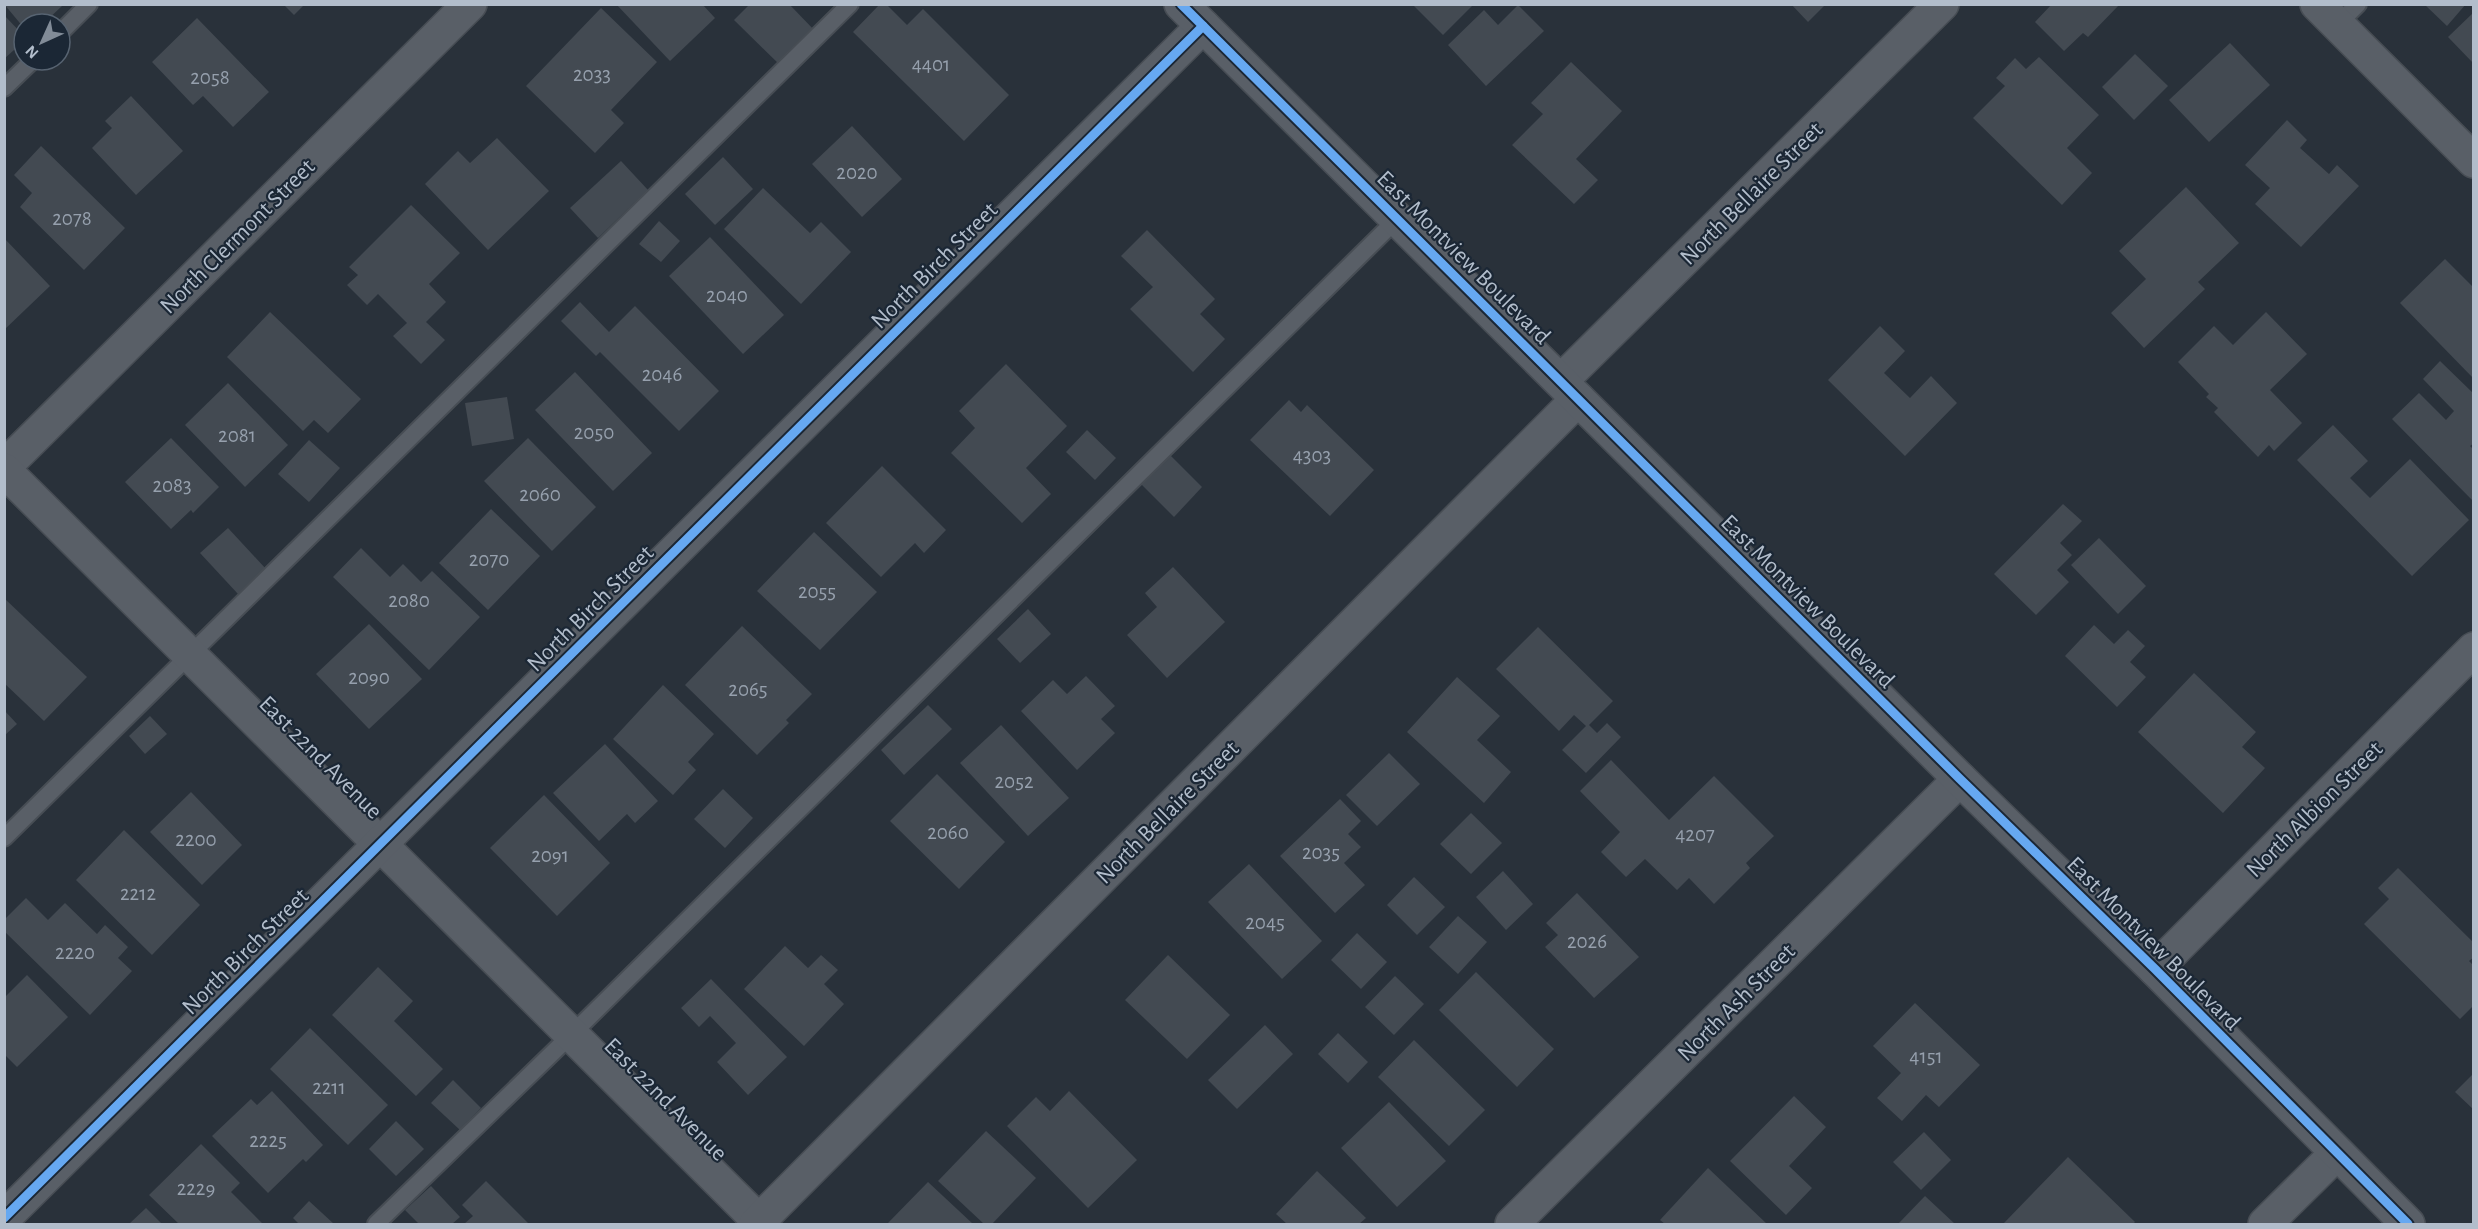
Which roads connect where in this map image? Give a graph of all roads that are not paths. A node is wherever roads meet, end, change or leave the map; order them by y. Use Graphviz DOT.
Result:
graph roads {
  1 [pos="89,4"];
  2 [pos="470,4"];
  3 [pos="850,4"];
  4 [pos="1942,4"];
  5 [pos="2338,11"];
  6 [pos="1192,15"];
  7 [pos="72,21"];
  8 [pos="21,72"];
  9 [pos="4,88"];
  10 [pos="2474,161"];
  11 [pos="1398,218"];
  12 [pos="1569,390"];
  13 [pos="4,468"];
  14 [pos="2474,649"];
  15 [pos="189,654"];
  16 [pos="1960,779"];
  17 [pos="4,838"];
  18 [pos="381,843"];
  19 [pos="2155,969"];
  20 [pos="573,1033"];
  21 [pos="2337,1153"];
  22 [pos="4,1218"];
  23 [pos="759,1223"];
  24 [pos="376,1224"];
  25 [pos="1512,1224"];
  26 [pos="2265,1224"];
  27 [pos="2408,1224"];
  1 -- 7 [label="lane"];
  2 -- 13 [label="street, North Clermont Street"];
  3 -- 15 [label="lane"];
  4 -- 12 [label="street, North Bellaire Street"];
  5 -- 10 [label="street"];
  6 -- 11 [label="street, East Montview Boulevard"];
  6 -- 18 [label="street, North Birch Street"];
  8 -- 9 [label="lane"];
  11 -- 12 [label="street, East Montview Boulevard"];
  11 -- 20 [label="lane"];
  12 -- 16 [label="street, East Montview Boulevard"];
  12 -- 23 [label="street, North Bellaire Street"];
  13 -- 15 [label="street, East 22nd Avenue"];
  14 -- 19 [label="street, North Albion Street"];
  15 -- 17 [label="lane"];
  15 -- 18 [label="street, East 22nd Avenue"];
  16 -- 19 [label="street, East Montview Boulevard"];
  16 -- 25 [label="street, North Ash Street"];
  18 -- 20 [label="street, East 22nd Avenue"];
  18 -- 22 [label="street, North Birch Street"];
  19 -- 21 [label="street, East Montview Boulevard"];
  20 -- 23 [label="street, East 22nd Avenue"];
  20 -- 24 [label="lane"];
  21 -- 26 [label="street"];
  21 -- 27 [label="street, East Montview Boulevard"];
}
